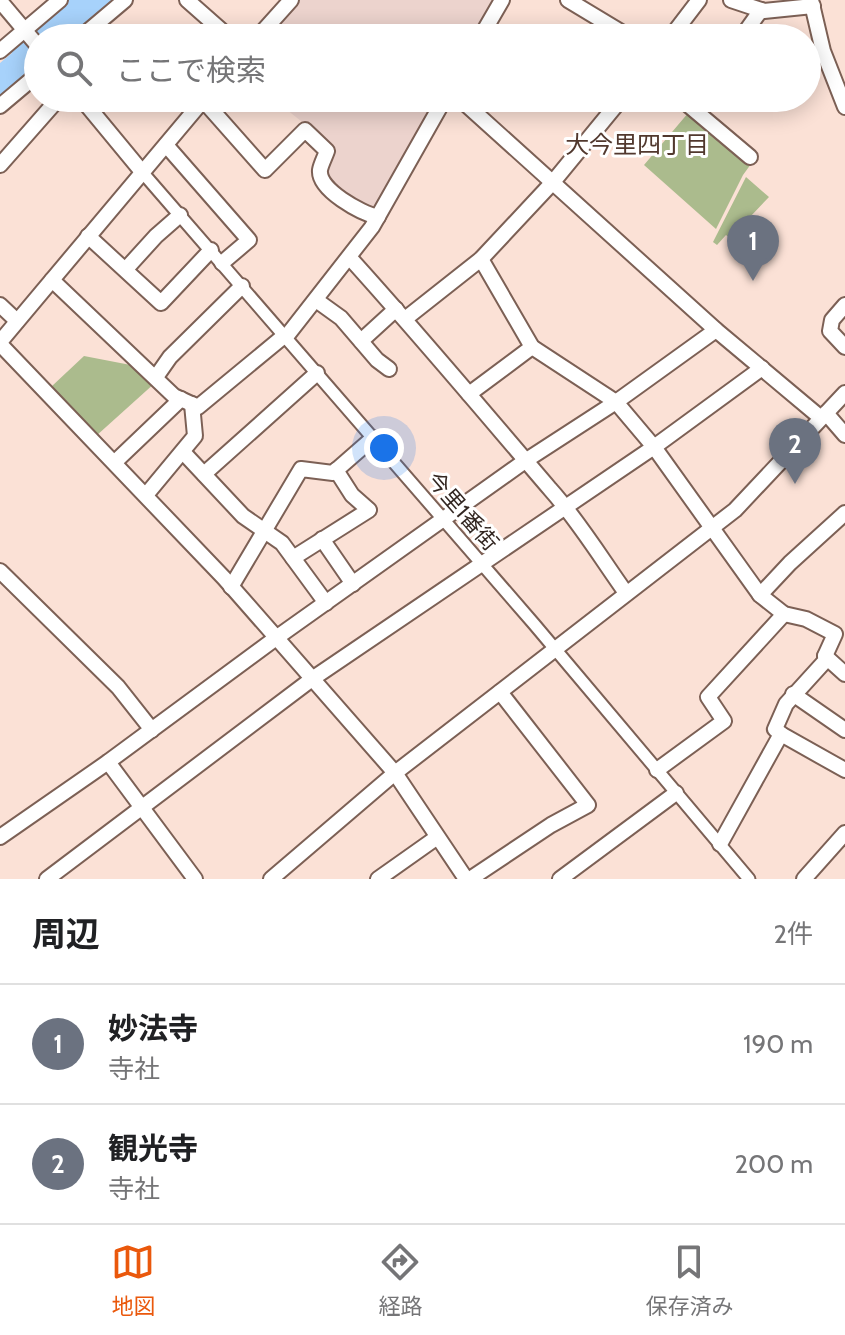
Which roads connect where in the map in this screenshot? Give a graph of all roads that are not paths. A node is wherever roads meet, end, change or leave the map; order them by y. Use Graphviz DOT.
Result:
graph roads {
  1 [pos="60,0"];
  2 [pos="125,0"];
  3 [pos="187,0"];
  4 [pos="291,0"];
  5 [pos="502,0"];
  6 [pos="568,0"];
  7 [pos="699,0"];
  8 [pos="731,0"];
  9 [pos="0,1"];
  10 [pos="812,3"];
  11 [pos="761,10"];
  12 [pos="31,24"];
  13 [pos="97,24"];
  14 [pos="214,24"];
  15 [pos="270,24"];
  16 [pos="488,24"];
  17 [pos="608,24"];
  18 [pos="681,24"];
  19 [pos="751,24"];
  20 [pos="817,24"];
  21 [pos="24,30"];
  22 [pos="821,42"];
  23 [pos="0,51"];
  24 [pos="24,86"];
  25 [pos="0,106"];
  26 [pos="845,107"];
  27 [pos="47,112"];
  28 [pos="93,112"];
  29 [pos="193,112"];
  30 [pos="215,112"];
  31 [pos="437,112"];
  32 [pos="475,112"];
  33 [pos="610,112"];
  34 [pos="697,112"];
  35 [pos="166,145"];
  36 [pos="750,157"];
  37 [pos="0,165"];
  38 [pos="143,173"];
  39 [pos="553,182"];
  40 [pos="180,215"];
  41 [pos="378,217"];
  42 [pos="88,236"];
  43 [pos="211,250"];
  44 [pos="350,258"];
  45 [pos="481,259"];
  46 [pos="222,263"];
  47 [pos="126,269"];
  48 [pos="52,280"];
  49 [pos="242,286"];
  50 [pos="316,300"];
  51 [pos="0,305"];
  52 [pos="845,305"];
  53 [pos="401,314"];
  54 [pos="17,321"];
  55 [pos="716,330"];
  56 [pos="285,337"];
  57 [pos="361,341"];
  58 [pos="0,343"];
  59 [pos="532,347"];
  60 [pos="845,347"];
  61 [pos="762,368"];
  62 [pos="389,369"];
  63 [pos="317,373"];
  64 [pos="156,377"];
  65 [pos="845,393"];
  66 [pos="469,394"];
  67 [pos="186,402"];
  68 [pos="616,402"];
  69 [pos="823,416"];
  70 [pos="845,435"];
  71 [pos="373,438"];
  72 [pos="654,447"];
  73 [pos="183,452"];
  74 [pos="525,461"];
  75 [pos="115,462"];
  76 [pos="336,470"];
  77 [pos="204,474"];
  78 [pos="146,495"];
  79 [pos="563,507"];
  80 [pos="845,513"];
  81 [pos="443,520"];
  82 [pos="714,528"];
  83 [pos="264,532"];
  84 [pos="322,539"];
  85 [pos="293,558"];
  86 [pos="482,565"];
  87 [pos="0,571"];
  88 [pos="353,584"];
  89 [pos="231,587"];
  90 [pos="626,593"];
  91 [pos="760,595"];
  92 [pos="326,603"];
  93 [pos="784,614"];
  94 [pos="276,638"];
  95 [pos="555,650"];
  96 [pos="825,656"];
  97 [pos="845,674"];
  98 [pos="312,679"];
  99 [pos="500,692"];
  100 [pos="793,694"];
  101 [pos="152,730"];
  102 [pos="845,730"];
  103 [pos="781,734"];
  104 [pos="108,762"];
  105 [pos="657,770"];
  106 [pos="845,770"];
  107 [pos="395,773"];
  108 [pos="676,793"];
  109 [pos="142,808"];
  110 [pos="845,833"];
  111 [pos="0,837"];
  112 [pos="436,838"];
  113 [pos="720,844"];
  114 [pos="839,850"];
  115 [pos="47,879"];
  116 [pos="195,879"];
  117 [pos="271,879"];
  118 [pos="378,879"];
  119 [pos="468,879"];
  120 [pos="560,879"];
  121 [pos="749,879"];
  122 [pos="804,879"];
  1 -- 12 [label="street"];
  2 -- 13 [label="street"];
  3 -- 14 [label="street"];
  4 -- 15 [label="street"];
  5 -- 16 [label="street"];
  6 -- 17 [label="street"];
  7 -- 18 [label="street"];
  8 -- 11 [label="street"];
  9 -- 21 [label="street"];
  10 -- 11 [label="street"];
  10 -- 20 [label="street"];
  11 -- 19 [label="street"];
  21 -- 23 [label="street"];
  22 -- 26 [label="street"];
  24 -- 25 [label="street"];
  27 -- 37 [label="street"];
  28 -- 38 [label="street"];
  29 -- 35 [label="street"];
  30 -- 41 [label="street"];
  31 -- 41 [label="street"];
  32 -- 39 [label="street"];
  33 -- 39 [label="street"];
  34 -- 36 [label="street"];
  35 -- 38 [label="street"];
  35 -- 46 [label="street"];
  38 -- 40 [label="street, 今里1番街"];
  38 -- 42 [label="street"];
  39 -- 45 [label="street"];
  39 -- 55 [label="street"];
  40 -- 43 [label="street, 今里1番街"];
  40 -- 47 [label="street"];
  41 -- 44 [label="street"];
  42 -- 47 [label="street"];
  42 -- 48 [label="street"];
  43 -- 46 [label="street, 今里1番街"];
  43 -- 47 [label="street"];
  44 -- 50 [label="street"];
  44 -- 53 [label="street"];
  45 -- 53 [label="street"];
  45 -- 59 [label="street"];
  46 -- 49 [label="street, 今里1番街"];
  48 -- 54 [label="street"];
  48 -- 64 [label="street"];
  49 -- 56 [label="street, 今里1番街"];
  49 -- 64 [label="street"];
  50 -- 56 [label="street"];
  50 -- 57 [label="street"];
  51 -- 54 [label="street"];
  52 -- 60 [label="street"];
  53 -- 57 [label="street"];
  53 -- 66 [label="street"];
  54 -- 58 [label="street"];
  55 -- 61 [label="street"];
  55 -- 68 [label="street"];
  56 -- 63 [label="street, 今里1番街"];
  56 -- 67 [label="street"];
  57 -- 62 [label="street"];
  58 -- 75 [label="street"];
  59 -- 66 [label="street"];
  59 -- 68 [label="street"];
  61 -- 69 [label="street"];
  61 -- 72 [label="street"];
  63 -- 71 [label="street, 今里1番街"];
  63 -- 77 [label="street"];
  64 -- 67 [label="street"];
  65 -- 69 [label="street"];
  66 -- 74 [label="street"];
  67 -- 73 [label="street"];
  67 -- 75 [label="street"];
  68 -- 72 [label="street"];
  68 -- 74 [label="street"];
  69 -- 70 [label="street"];
  69 -- 82 [label="street"];
  71 -- 76 [label="street"];
  71 -- 81 [label="street, 今里1番街"];
  72 -- 79 [label="street"];
  72 -- 82 [label="street"];
  73 -- 77 [label="street"];
  73 -- 78 [label="street"];
  74 -- 79 [label="street"];
  74 -- 81 [label="street"];
  75 -- 78 [label="street"];
  76 -- 83 [label="street"];
  76 -- 84 [label="street"];
  77 -- 83 [label="street"];
  78 -- 89 [label="street"];
  79 -- 86 [label="street"];
  79 -- 90 [label="street"];
  80 -- 91 [label="street"];
  81 -- 86 [label="street, 今里1番街"];
  81 -- 88 [label="street"];
  82 -- 90 [label="street"];
  82 -- 91 [label="street"];
  83 -- 85 [label="street"];
  83 -- 89 [label="street"];
  84 -- 85 [label="street"];
  84 -- 88 [label="street"];
  85 -- 92 [label="street"];
  86 -- 95 [label="street, 今里1番街"];
  86 -- 98 [label="street"];
  87 -- 101 [label="street"];
  88 -- 92 [label="street"];
  89 -- 94 [label="street"];
  90 -- 95 [label="street"];
  91 -- 93 [label="street"];
  92 -- 94 [label="street"];
  93 -- 96 [label="street"];
  93 -- 105 [label="street"];
  94 -- 98 [label="street"];
  94 -- 101 [label="street"];
  95 -- 99 [label="street"];
  95 -- 105 [label="street, 今里1番街"];
  96 -- 97 [label="street"];
  96 -- 100 [label="street"];
  98 -- 107 [label="street"];
  98 -- 109 [label="street"];
  99 -- 107 [label="street"];
  99 -- 119 [label="street"];
  100 -- 102 [label="street"];
  100 -- 103 [label="street"];
  101 -- 104 [label="street"];
  103 -- 106 [label="street"];
  103 -- 113 [label="street"];
  104 -- 109 [label="street"];
  104 -- 111 [label="street"];
  105 -- 108 [label="street, 今里1番街"];
  107 -- 112 [label="street"];
  107 -- 117 [label="street"];
  108 -- 113 [label="street, 今里1番街"];
  108 -- 120 [label="street"];
  109 -- 115 [label="street"];
  109 -- 116 [label="street"];
  110 -- 114 [label="street"];
  112 -- 118 [label="street"];
  112 -- 119 [label="street"];
  113 -- 121 [label="street, 今里1番街"];
  114 -- 122 [label="street"];
}
